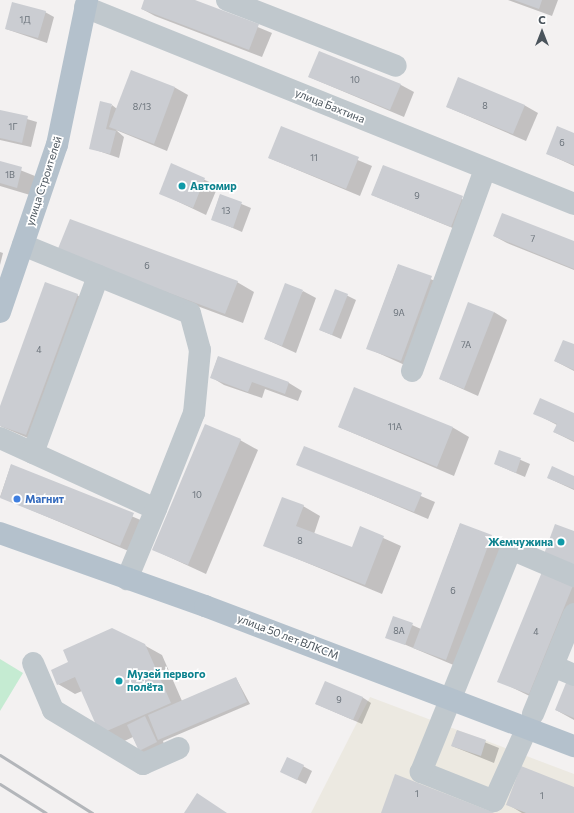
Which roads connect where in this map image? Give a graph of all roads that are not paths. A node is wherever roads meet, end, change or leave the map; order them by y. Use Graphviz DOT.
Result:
graph roads {
  1 [pos="227,0"];
  2 [pos="86,3"];
  3 [pos="396,66"];
  4 [pos="485,169"];
  5 [pos="574,204"];
  6 [pos="23,245"];
  7 [pos="98,276"];
  8 [pos="0,312"];
  9 [pos="412,371"];
  10 [pos="0,438"];
  11 [pos="33,453"];
  12 [pos="156,509"];
  13 [pos="0,533"];
  14 [pos="574,576"];
  15 [pos="127,579"];
  16 [pos="574,614"];
  17 [pos="33,663"];
  18 [pos="552,666"];
  19 [pos="574,675"];
  20 [pos="450,699"];
  21 [pos="530,721"];
  22 [pos="574,746"];
  23 [pos="179,748"];
  1 -- 3 [label="street"];
  2 -- 4 [label="street, улица Бахтина"];
  2 -- 6 [label="main road, улица Строителей"];
  4 -- 5 [label="street, улица Бахтина"];
  4 -- 9 [label="street"];
  6 -- 7 [label="street"];
  6 -- 8 [label="main road, улица Строителей"];
  7 -- 11 [label="street"];
  7 -- 12 [label="street"];
  10 -- 11 [label="street"];
  11 -- 12 [label="street"];
  12 -- 15 [label="street"];
  13 -- 15 [label="main road, улица 50 лет ВЛКСМ"];
  14 -- 20 [label="street"];
  15 -- 20 [label="main road, улица 50 лет ВЛКСМ"];
  16 -- 18 [label="street"];
  17 -- 23 [label="street"];
  18 -- 19 [label="street"];
  18 -- 21 [label="street"];
  20 -- 21 [label="main road, улица 50 лет ВЛКСМ"];
  20 -- 21 [label="street"];
  21 -- 22 [label="main road, улица 50 лет ВЛКСМ"];
}
